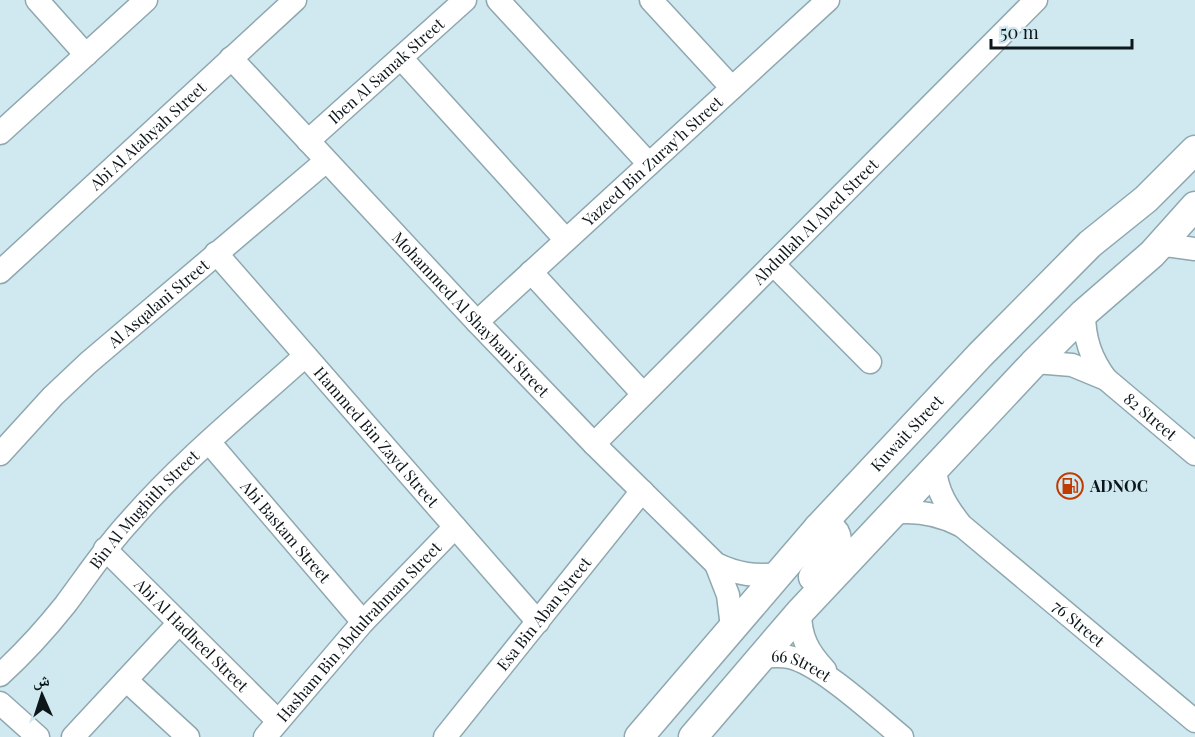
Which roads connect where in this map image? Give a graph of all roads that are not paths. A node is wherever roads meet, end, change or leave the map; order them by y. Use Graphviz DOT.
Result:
graph roads {
  1 [pos="37,0"];
  2 [pos="146,0"];
  3 [pos="295,0"];
  4 [pos="465,0"];
  5 [pos="498,0"];
  6 [pos="651,0"];
  7 [pos="1036,0"];
  8 [pos="816,4"];
  9 [pos="86,55"];
  10 [pos="231,58"];
  11 [pos="401,58"];
  12 [pos="732,88"];
  13 [pos="1,131"];
  14 [pos="308,141"];
  15 [pos="1195,150"];
  16 [pos="326,161"];
  17 [pos="649,164"];
  18 [pos="1195,206"];
  19 [pos="566,240"];
  20 [pos="1195,249"];
  21 [pos="216,253"];
  22 [pos="1152,254"];
  23 [pos="773,264"];
  24 [pos="0,272"];
  25 [pos="531,272"];
  26 [pos="1084,314"];
  27 [pos="477,322"];
  28 [pos="305,356"];
  29 [pos="870,362"];
  30 [pos="1035,362"];
  31 [pos="1106,379"];
  32 [pos="643,394"];
  33 [pos="209,442"];
  34 [pos="594,444"];
  35 [pos="0,454"];
  36 [pos="1195,454"];
  37 [pos="935,469"];
  38 [pos="642,491"];
  39 [pos="892,513"];
  40 [pos="961,525"];
  41 [pos="455,527"];
  42 [pos="818,528"];
  43 [pos="105,549"];
  44 [pos="716,564"];
  45 [pos="779,574"];
  46 [pos="800,612"];
  47 [pos="363,622"];
  48 [pos="537,622"];
  49 [pos="179,623"];
  50 [pos="732,627"];
  51 [pos="761,657"];
  52 [pos="0,675"];
  53 [pos="126,680"];
  54 [pos="838,684"];
  55 [pos="0,703"];
  56 [pos="1195,721"];
  57 [pos="272,729"];
  58 [pos="38,737"];
  59 [pos="73,737"];
  60 [pos="188,737"];
  61 [pos="445,737"];
  62 [pos="639,737"];
  63 [pos="693,737"];
  64 [pos="902,737"];
  1 -- 9 [label="street"];
  2 -- 9 [label="street"];
  3 -- 10 [label="street, Abi Al Atahyah Street"];
  4 -- 11 [label="street, Iben Al Samak Street"];
  5 -- 17 [label="street"];
  6 -- 12 [label="street"];
  7 -- 23 [label="street, Abdullah Al Abed Street"];
  8 -- 12 [label="street, Yazeed Bin Zuray'h Street"];
  9 -- 13 [label="street"];
  10 -- 14 [label="street, Mohammed Al Shaybani Street"];
  10 -- 24 [label="street, Abi Al Atahyah Street"];
  11 -- 14 [label="street, Iben Al Samak Street"];
  11 -- 19 [label="street"];
  12 -- 17 [label="street, Yazeed Bin Zuray'h Street"];
  14 -- 16 [label="street, Mohammed Al Shaybani Street"];
  15 -- 42 [label="main road, Kuwait Street"];
  16 -- 21 [label="street, Al Asqalani Street"];
  16 -- 27 [label="street, Mohammed Al Shaybani Street"];
  17 -- 19 [label="street, Yazeed Bin Zuray'h Street"];
  18 -- 22 [label="main road"];
  19 -- 25 [label="street, Yazeed Bin Zuray'h Street"];
  20 -- 22 [label="street"];
  21 -- 28 [label="street, Hammed Bin Zayd Street"];
  21 -- 35 [label="street, Al Asqalani Street"];
  22 -- 26 [label="main road"];
  23 -- 29 [label="street"];
  23 -- 32 [label="street, Abdullah Al Abed Street"];
  25 -- 27 [label="street, Yazeed Bin Zuray'h Street"];
  25 -- 32 [label="street"];
  26 -- 30 [label="main road"];
  26 -- 31 [label="street, 82 Street"];
  27 -- 34 [label="street, Mohammed Al Shaybani Street"];
  28 -- 33 [label="street, Bin Al Mughith Street"];
  28 -- 41 [label="street, Hammed Bin Zayd Street"];
  30 -- 31 [label="street, 82 Street"];
  30 -- 37 [label="main road"];
  31 -- 36 [label="street, 82 Street"];
  32 -- 34 [label="street, Abdullah Al Abed Street"];
  33 -- 43 [label="street, Bin Al Mughith Street"];
  33 -- 47 [label="street, Abi Bastam Street"];
  34 -- 38 [label="street, Mohammed Al Shaybani Street"];
  37 -- 39 [label="main road"];
  37 -- 40 [label="street, 76 Street"];
  38 -- 44 [label="street, Mohammed Al Shaybani Street"];
  38 -- 48 [label="street, Esa Bin Aban Street"];
  39 -- 40 [label="street, 76 Street"];
  39 -- 46 [label="main road"];
  40 -- 56 [label="street, 76 Street"];
  41 -- 47 [label="street, Hasham Bin Abdulrahman Street"];
  41 -- 48 [label="street, Hammed Bin Zayd Street"];
  42 -- 45 [label="main road, Kuwait Street"];
  42 -- 46 [label="main road"];
  43 -- 49 [label="street, Abi Al Hadheel Street"];
  43 -- 52 [label="street, Bin Al Mughith Street"];
  44 -- 45 [label="street, Mohammed Al Shaybani Street"];
  44 -- 50 [label="street, Mohammed Al Shaybani Street"];
  45 -- 50 [label="main road, Kuwait Street"];
  46 -- 51 [label="main road"];
  46 -- 54 [label="street, 66 Street"];
  47 -- 57 [label="street, Hasham Bin Abdulrahman Street"];
  48 -- 61 [label="street, Esa Bin Aban Street"];
  49 -- 53 [label="street"];
  49 -- 57 [label="street, Abi Al Hadheel Street"];
  50 -- 62 [label="main road, Kuwait Street"];
  51 -- 54 [label="street, 66 Street"];
  51 -- 63 [label="main road"];
  53 -- 59 [label="street"];
  53 -- 60 [label="street"];
  54 -- 64 [label="street, 66 Street"];
  55 -- 58 [label="street"];
}
